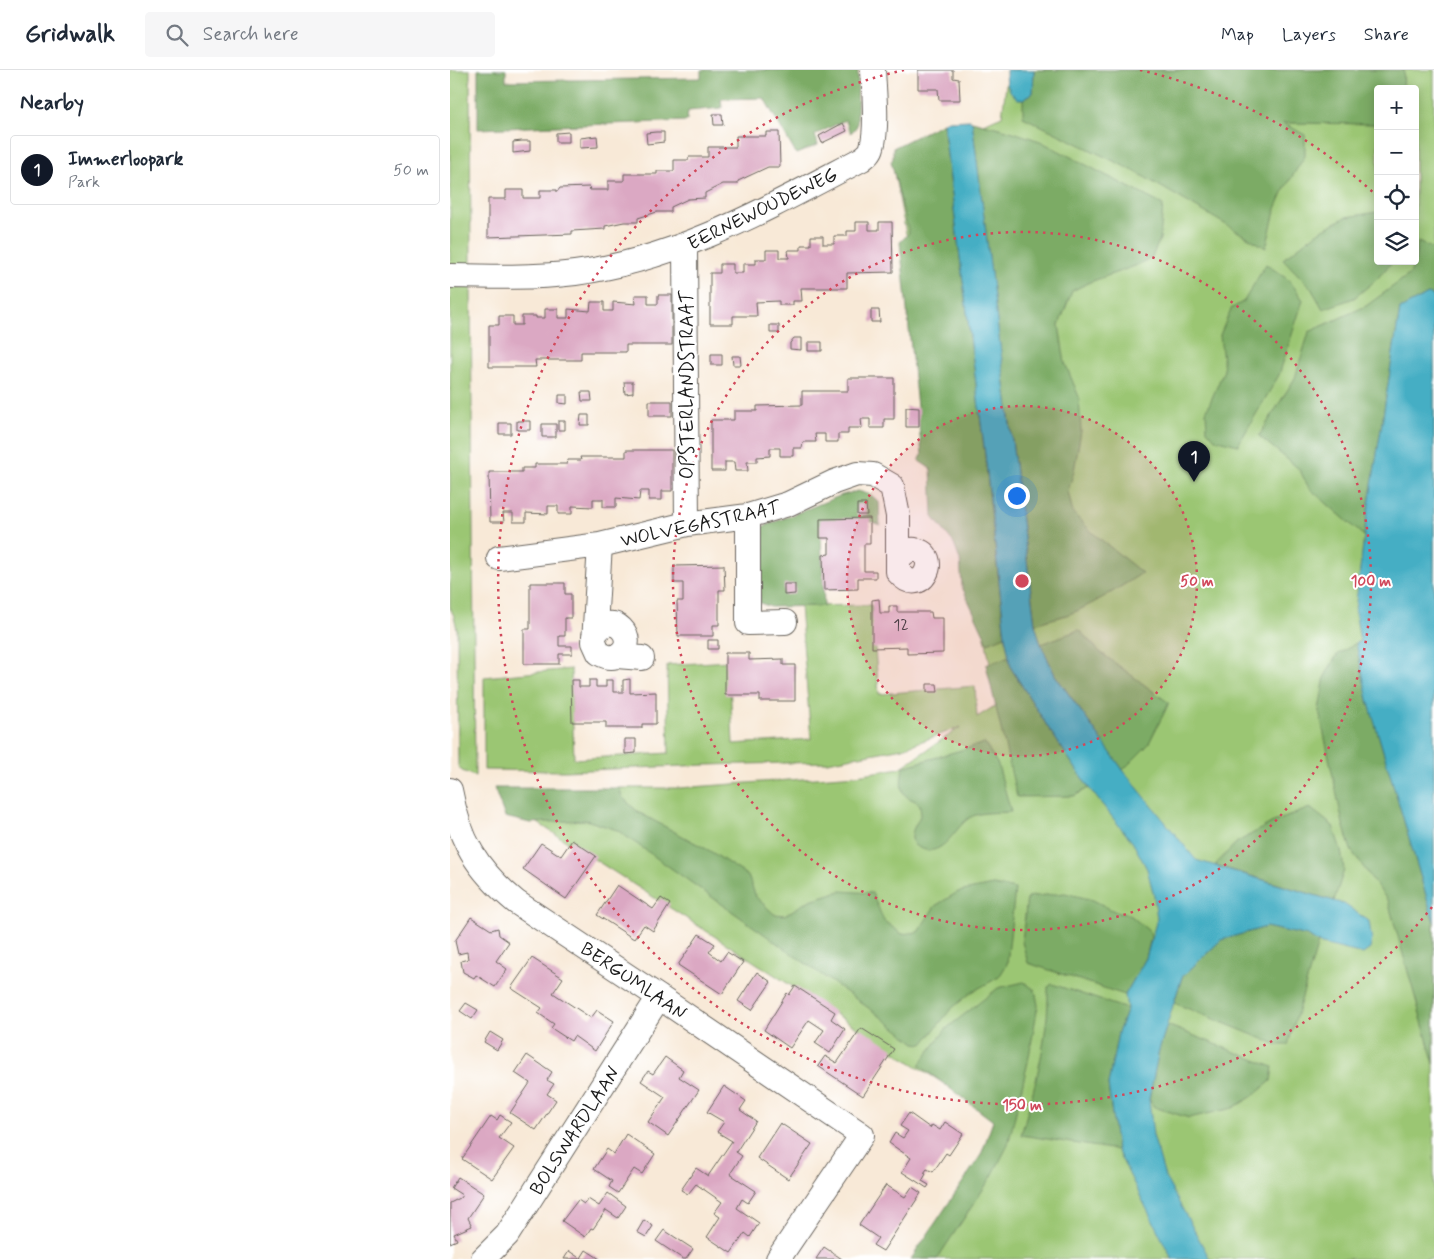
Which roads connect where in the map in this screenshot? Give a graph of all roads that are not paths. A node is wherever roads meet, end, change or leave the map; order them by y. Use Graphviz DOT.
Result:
graph roads {
  1 [pos="873,70"];
  2 [pos="685,246"];
  3 [pos="450,276"];
  4 [pos="748,516"];
  5 [pos="687,524"];
  6 [pos="600,545"];
  7 [pos="499,558"];
  8 [pos="934,576"];
  9 [pos="784,622"];
  10 [pos="642,658"];
  11 [pos="450,790"];
  12 [pos="659,997"];
  13 [pos="483,1259"];
  14 [pos="778,1259"];
  1 -- 2 [label="street, EERNEWOUDEWEG"];
  2 -- 3 [label="street, EERNEWOUDEWEG"];
  2 -- 5 [label="street, OPSTERLANDSTRAAT"];
  4 -- 5 [label="street, WOLVEGASTRAAT"];
  4 -- 8 [label="street, WOLVEGASTRAAT"];
  4 -- 9 [label="street"];
  5 -- 6 [label="street, WOLVEGASTRAAT"];
  6 -- 7 [label="street, WOLVEGASTRAAT"];
  6 -- 10 [label="street"];
  11 -- 12 [label="street, BERGUMLAAN"];
  12 -- 13 [label="street, BOLSWARDLAAN"];
  12 -- 14 [label="street, BERGUMLAAN"];
}
